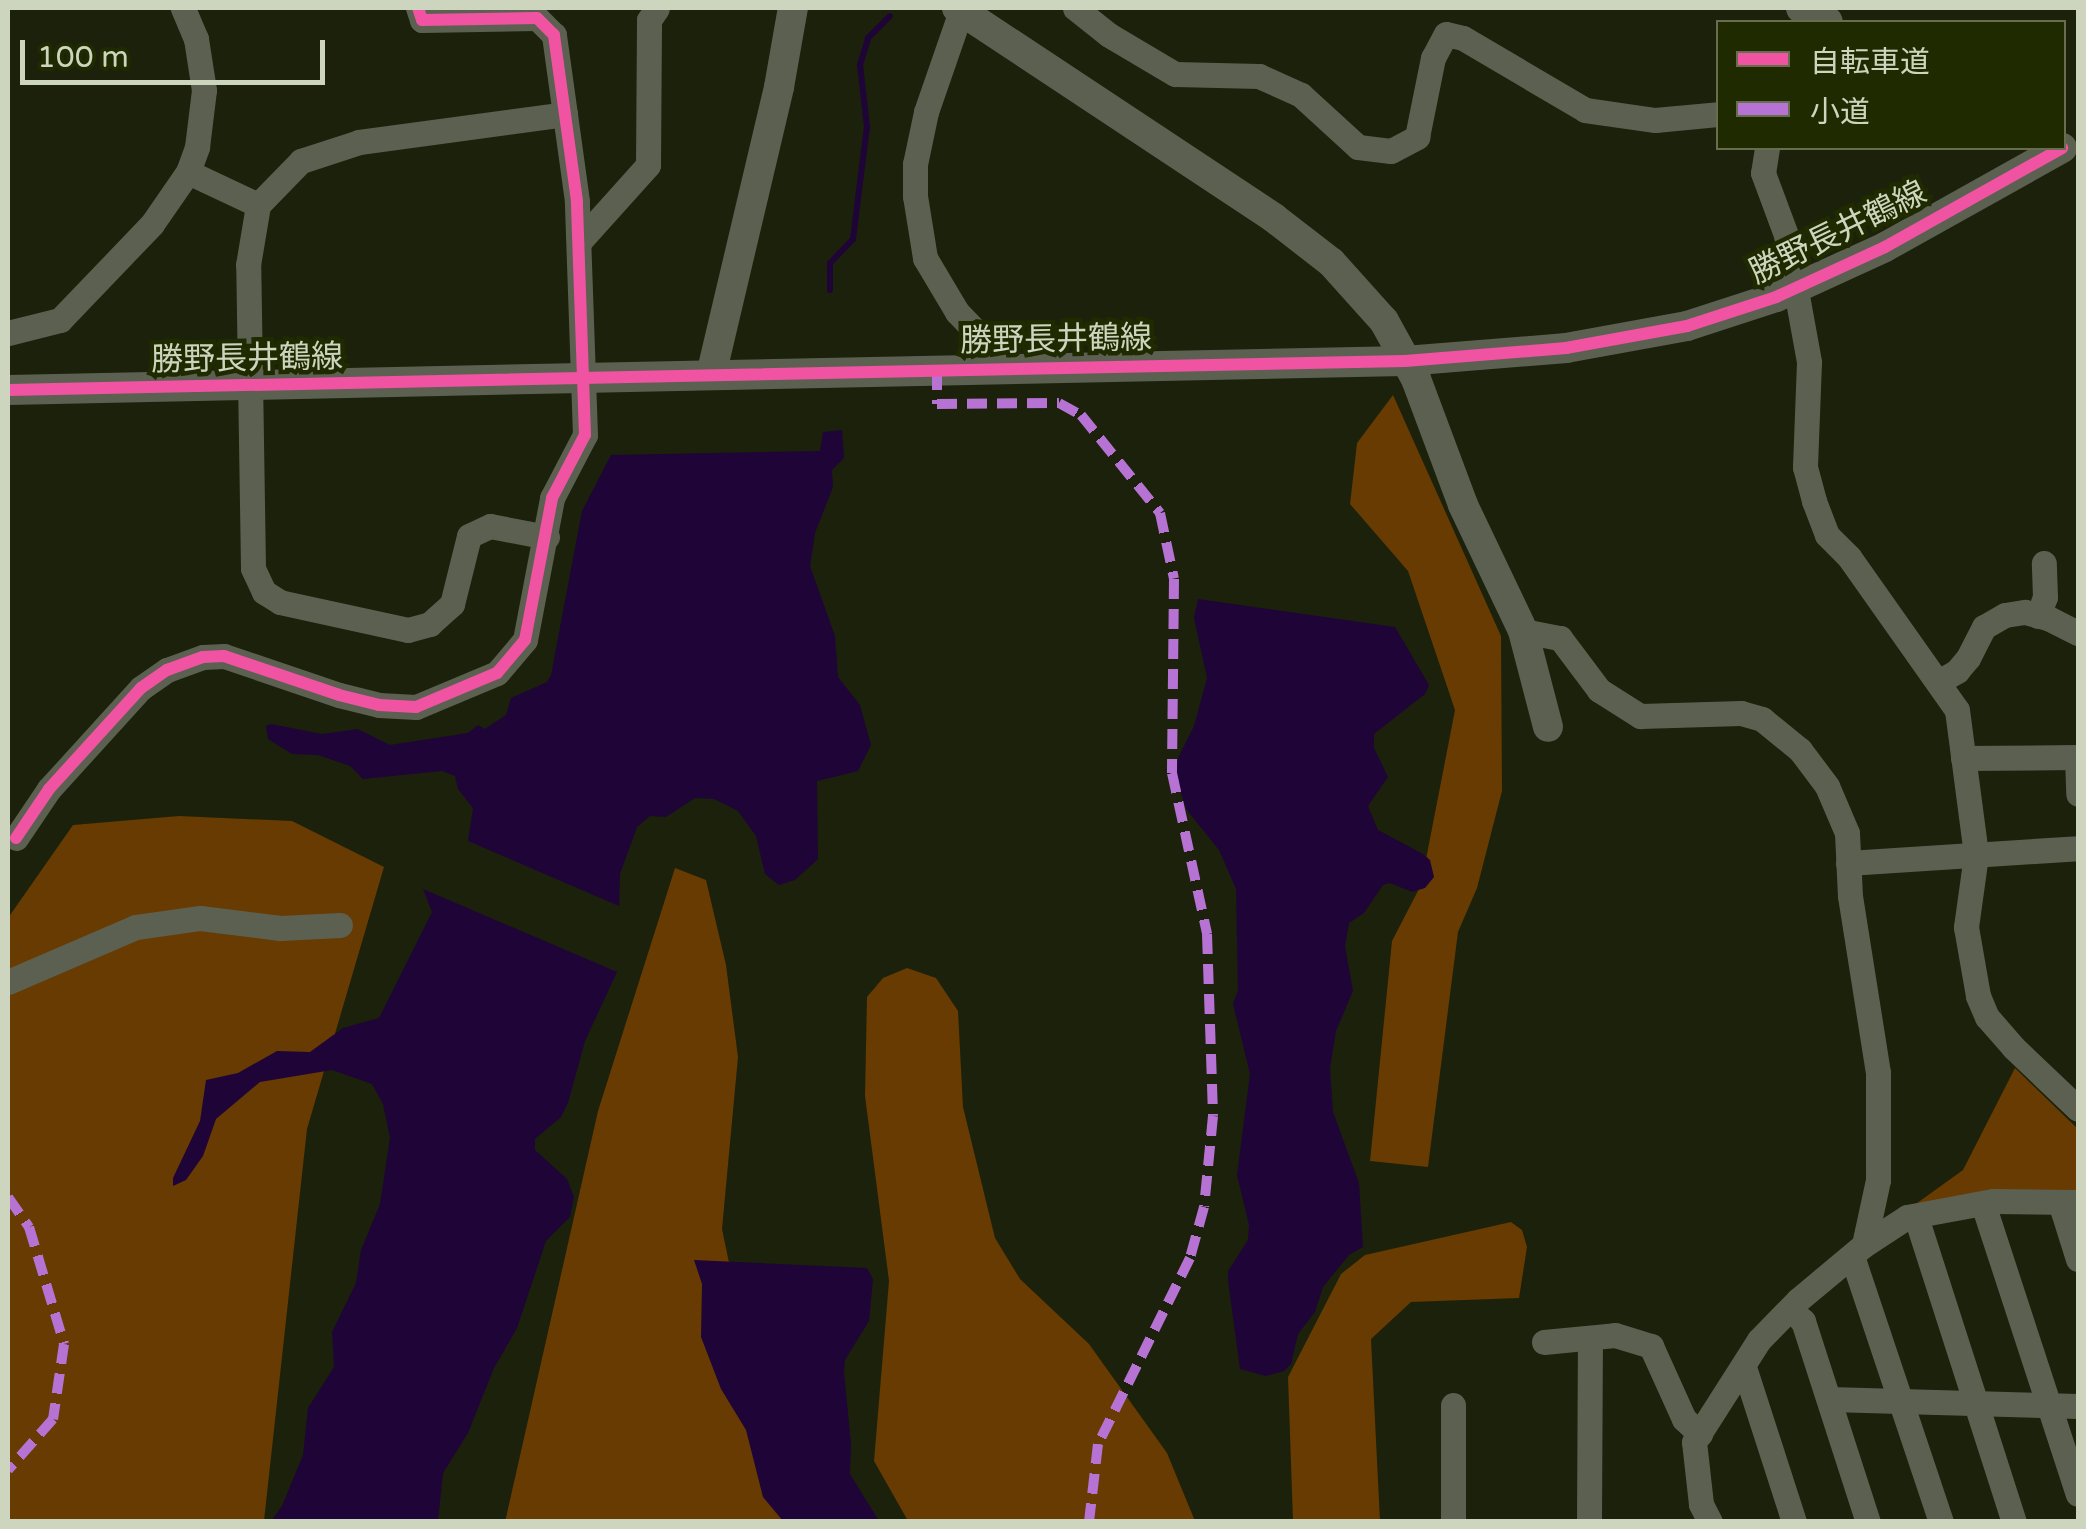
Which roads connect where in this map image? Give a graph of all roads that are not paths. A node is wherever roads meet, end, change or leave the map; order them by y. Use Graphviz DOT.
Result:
graph roads {
  1 [pos="184,8"];
  2 [pos="418,8"];
  3 [pos="657,8"];
  4 [pos="793,8"];
  5 [pos="960,8"];
  6 [pos="1075,8"];
  7 [pos="1801,8"];
  8 [pos="1824,20"];
  9 [pos="565,114"];
  10 [pos="1716,114"];
  11 [pos="1767,150"];
  12 [pos="2058,150"];
  13 [pos="188,172"];
  14 [pos="258,204"];
  15 [pos="579,242"];
  16 [pos="8,333"];
  17 [pos="1405,361"];
  18 [pos="989,369"];
  19 [pos="711,375"];
  20 [pos="584,381"];
  21 [pos="249,386"];
  22 [pos="8,390"];
  23 [pos="547,538"];
  24 [pos="2044,563"];
  25 [pos="2038,616"];
  26 [pos="1523,631"];
  27 [pos="2078,633"];
  28 [pos="1940,681"];
  29 [pos="1548,726"];
  30 [pos="2078,757"];
  31 [pos="1963,758"];
  32 [pos="2078,794"];
  33 [pos="16,838"];
  34 [pos="2078,848"];
  35 [pos="1976,855"];
  36 [pos="1848,863"];
  37 [pos="340,924"];
  38 [pos="8,982"];
  39 [pos="2078,1109"];
  40 [pos="2069,1202"];
  41 [pos="1983,1204"];
  42 [pos="1916,1216"];
  43 [pos="1858,1251"];
  44 [pos="2078,1259"];
  45 [pos="1790,1309"];
  46 [pos="1590,1340"];
  47 [pos="1544,1342"];
  48 [pos="1744,1367"];
  49 [pos="1828,1398"];
  50 [pos="1902,1401"];
  51 [pos="1975,1403"];
  52 [pos="1454,1405"];
  53 [pos="2050,1405"];
  54 [pos="2078,1406"];
  55 [pos="1700,1434"];
  56 [pos="2078,1494"];
  57 [pos="1453,1522"];
  58 [pos="1589,1522"];
  59 [pos="1710,1522"];
  60 [pos="1794,1522"];
  61 [pos="1868,1522"];
  62 [pos="1941,1522"];
  63 [pos="2014,1522"];
  1 -- 13 [label="street"];
  2 -- 9 [label="street"];
  3 -- 15 [label="street"];
  4 -- 19 [label="street"];
  5 -- 17 [label="street"];
  5 -- 18 [label="street"];
  6 -- 10 [label="street"];
  7 -- 8 [label="street"];
  9 -- 14 [label="street"];
  9 -- 15 [label="street"];
  11 -- 28 [label="street"];
  12 -- 17 [label="street, 勝野長井鶴線"];
  13 -- 14 [label="street"];
  13 -- 16 [label="street"];
  14 -- 21 [label="street"];
  15 -- 20 [label="street"];
  17 -- 18 [label="street, 勝野長井鶴線"];
  17 -- 26 [label="street"];
  18 -- 19 [label="street, 勝野長井鶴線"];
  19 -- 20 [label="street, 勝野長井鶴線"];
  20 -- 21 [label="street, 勝野長井鶴線"];
  20 -- 23 [label="street"];
  21 -- 22 [label="street, 勝野長井鶴線"];
  21 -- 23 [label="street"];
  23 -- 33 [label="street"];
  24 -- 25 [label="street"];
  25 -- 27 [label="street"];
  25 -- 28 [label="street"];
  26 -- 29 [label="street"];
  26 -- 36 [label="street"];
  28 -- 31 [label="street"];
  30 -- 31 [label="street"];
  30 -- 32 [label="street"];
  31 -- 35 [label="street"];
  34 -- 35 [label="street"];
  35 -- 36 [label="street"];
  35 -- 39 [label="street"];
  36 -- 43 [label="street"];
  37 -- 38 [label="street"];
  40 -- 41 [label="street"];
  40 -- 44 [label="street"];
  41 -- 42 [label="street"];
  41 -- 53 [label="street"];
  42 -- 43 [label="street"];
  42 -- 51 [label="street"];
  43 -- 45 [label="street"];
  43 -- 50 [label="street"];
  45 -- 48 [label="street"];
  45 -- 49 [label="street"];
  46 -- 47 [label="street"];
  46 -- 55 [label="street"];
  46 -- 58 [label="street"];
  48 -- 55 [label="street"];
  48 -- 60 [label="street"];
  49 -- 50 [label="street"];
  49 -- 61 [label="street"];
  50 -- 51 [label="street"];
  50 -- 62 [label="street"];
  51 -- 53 [label="street"];
  51 -- 63 [label="street"];
  52 -- 57 [label="street"];
  53 -- 54 [label="street"];
  53 -- 56 [label="street"];
  55 -- 59 [label="street"];
}
